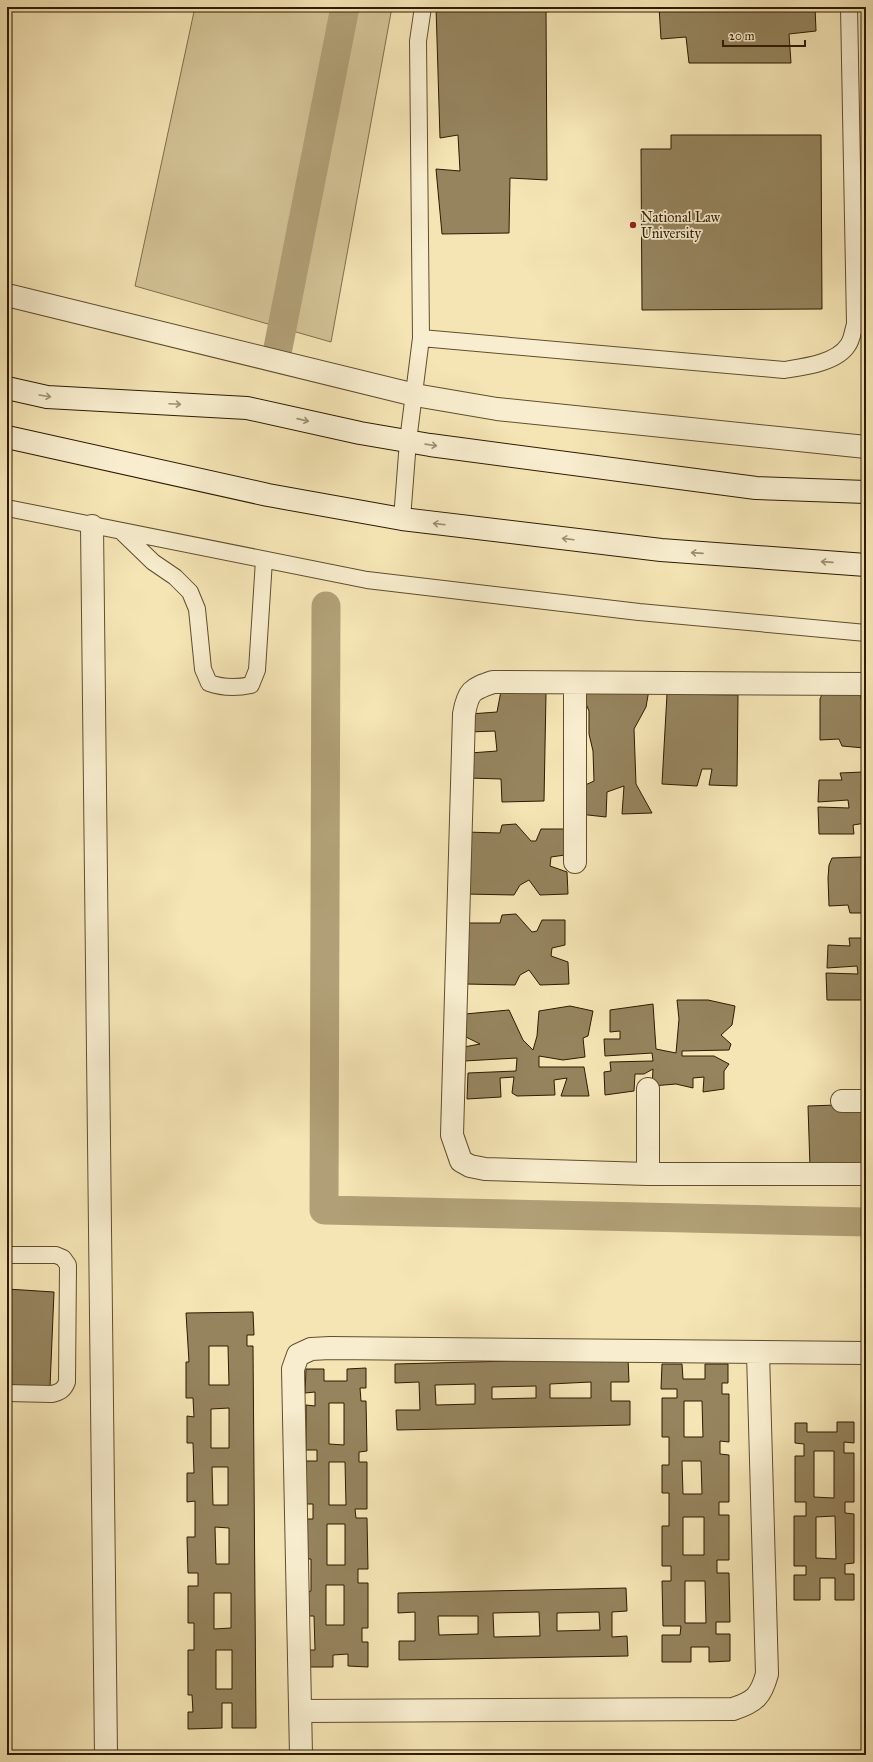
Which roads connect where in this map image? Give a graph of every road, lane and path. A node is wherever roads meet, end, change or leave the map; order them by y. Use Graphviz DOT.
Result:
graph roads {
  1 [pos="423,7"];
  2 [pos="849,7"];
  3 [pos="7,295"];
  4 [pos="421,338"];
  5 [pos="7,388"];
  6 [pos="415,395"];
  7 [pos="7,437"];
  8 [pos="408,441"];
  9 [pos="866,447"];
  10 [pos="866,492"];
  11 [pos="7,508"];
  12 [pos="402,519"];
  13 [pos="92,526"];
  14 [pos="123,533"];
  15 [pos="264,560"];
  16 [pos="866,565"];
  17 [pos="866,633"];
  18 [pos="575,683"];
  19 [pos="866,684"];
  20 [pos="575,862"];
  21 [pos="648,1089"];
  22 [pos="842,1101"];
  23 [pos="866,1101"];
  24 [pos="648,1174"];
  25 [pos="866,1174"];
  26 [pos="7,1255"];
  27 [pos="758,1353"];
  28 [pos="866,1353"];
  29 [pos="7,1394"];
  30 [pos="301,1711"];
  31 [pos="106,1755"];
  32 [pos="301,1755"];
  1 -- 4 [label="lane"];
  2 -- 4 [label="lane"];
  3 -- 6 [label="street"];
  4 -- 6 [label="lane"];
  5 -- 8 [label="street, one-way"];
  6 -- 8 [label="lane"];
  6 -- 9 [label="street"];
  7 -- 12 [label="street"];
  8 -- 10 [label="street, one-way"];
  8 -- 12 [label="lane"];
  11 -- 13 [label="lane"];
  16 -- 12 [label="street, one-way"];
  13 -- 14 [label="lane"];
  13 -- 31 [label="street"];
  14 -- 15 [label="lane"];
  14 -- 15 [label="lane"];
  15 -- 17 [label="lane"];
  18 -- 19 [label="street"];
  18 -- 20 [label="street"];
  18 -- 24 [label="street"];
  21 -- 24 [label="street"];
  22 -- 23 [label="street"];
  24 -- 25 [label="street"];
  26 -- 29 [label="lane"];
  27 -- 28 [label="street"];
  27 -- 30 [label="street"];
  27 -- 30 [label="street"];
  30 -- 32 [label="street"];
}
